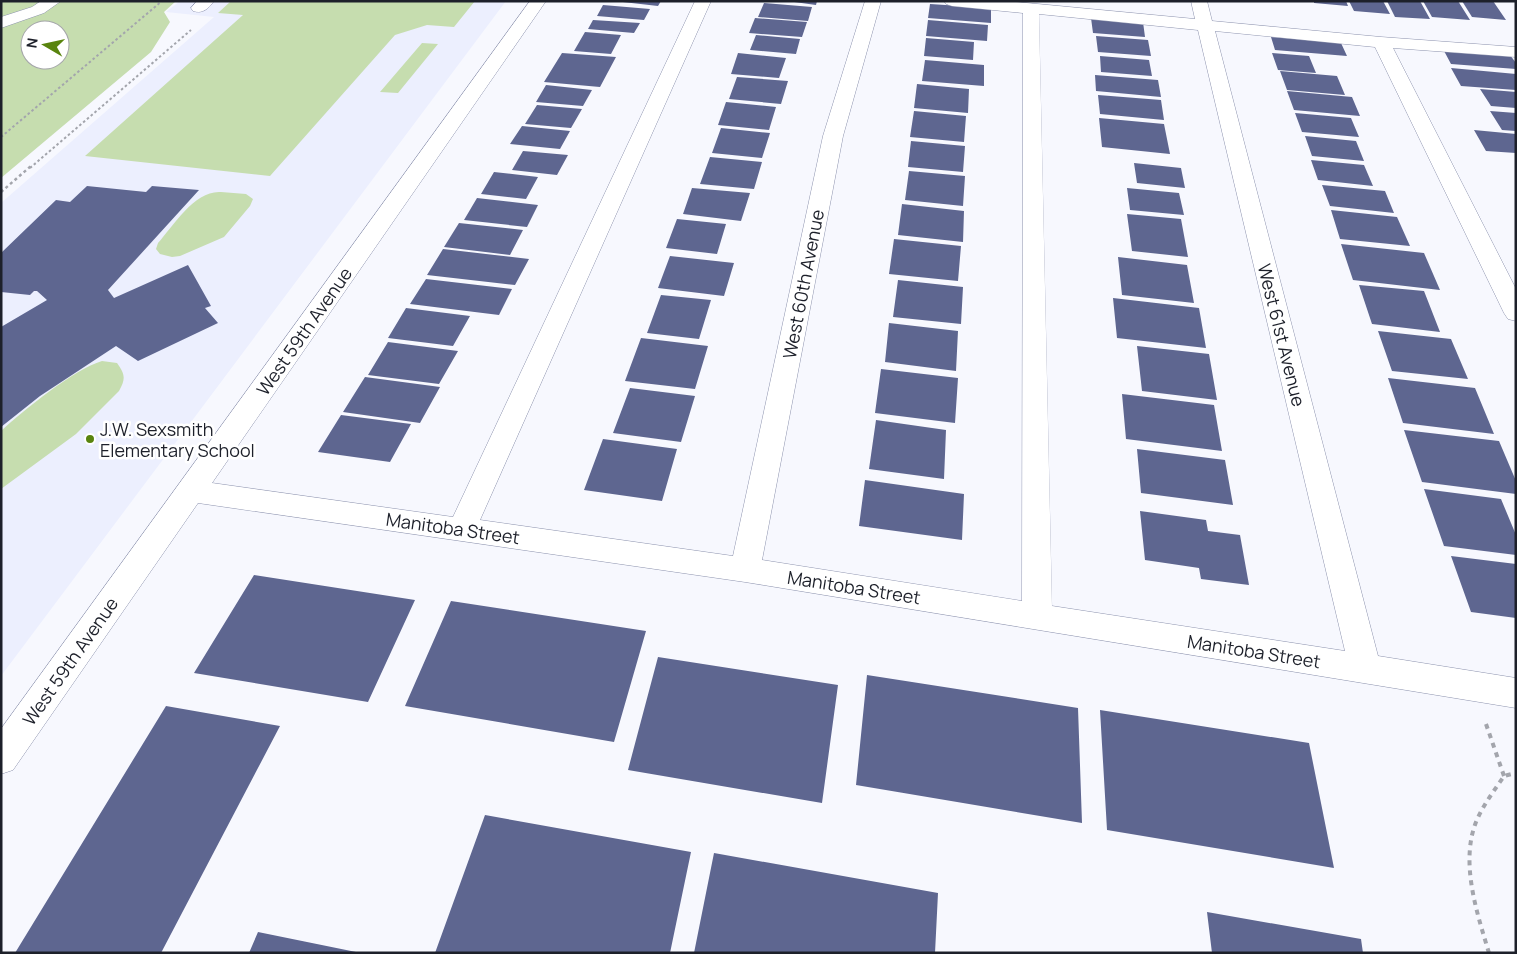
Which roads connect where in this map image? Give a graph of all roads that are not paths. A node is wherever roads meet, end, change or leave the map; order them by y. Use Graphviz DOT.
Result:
graph roads {
  1 [pos="53,1"];
  2 [pos="538,1"];
  3 [pos="703,1"];
  4 [pos="873,1"];
  5 [pos="952,1"];
  6 [pos="1199,1"];
  7 [pos="1031,9"];
  8 [pos="1,23"];
  9 [pos="1205,24"];
  10 [pos="1381,42"];
  11 [pos="1516,52"];
  12 [pos="1516,313"];
  13 [pos="191,491"];
  14 [pos="462,529"];
  15 [pos="745,570"];
  16 [pos="1037,616"];
  17 [pos="1366,669"];
  18 [pos="1516,693"];
  19 [pos="1,758"];
  1 -- 8 [label="street"];
  2 -- 13 [label="street, West 59th Avenue"];
  3 -- 14 [label="street"];
  4 -- 15 [label="street, West 60th Avenue"];
  5 -- 7 [label="street"];
  6 -- 9 [label="street, West 61st Avenue"];
  7 -- 9 [label="street"];
  7 -- 16 [label="street"];
  9 -- 10 [label="street"];
  9 -- 17 [label="street, West 61st Avenue"];
  10 -- 11 [label="street"];
  10 -- 12 [label="street"];
  13 -- 14 [label="street, Manitoba Street"];
  13 -- 19 [label="street, West 59th Avenue"];
  14 -- 15 [label="street, Manitoba Street"];
  15 -- 16 [label="street, Manitoba Street"];
  16 -- 17 [label="street, Manitoba Street"];
  17 -- 18 [label="street, Manitoba Street"];
}
